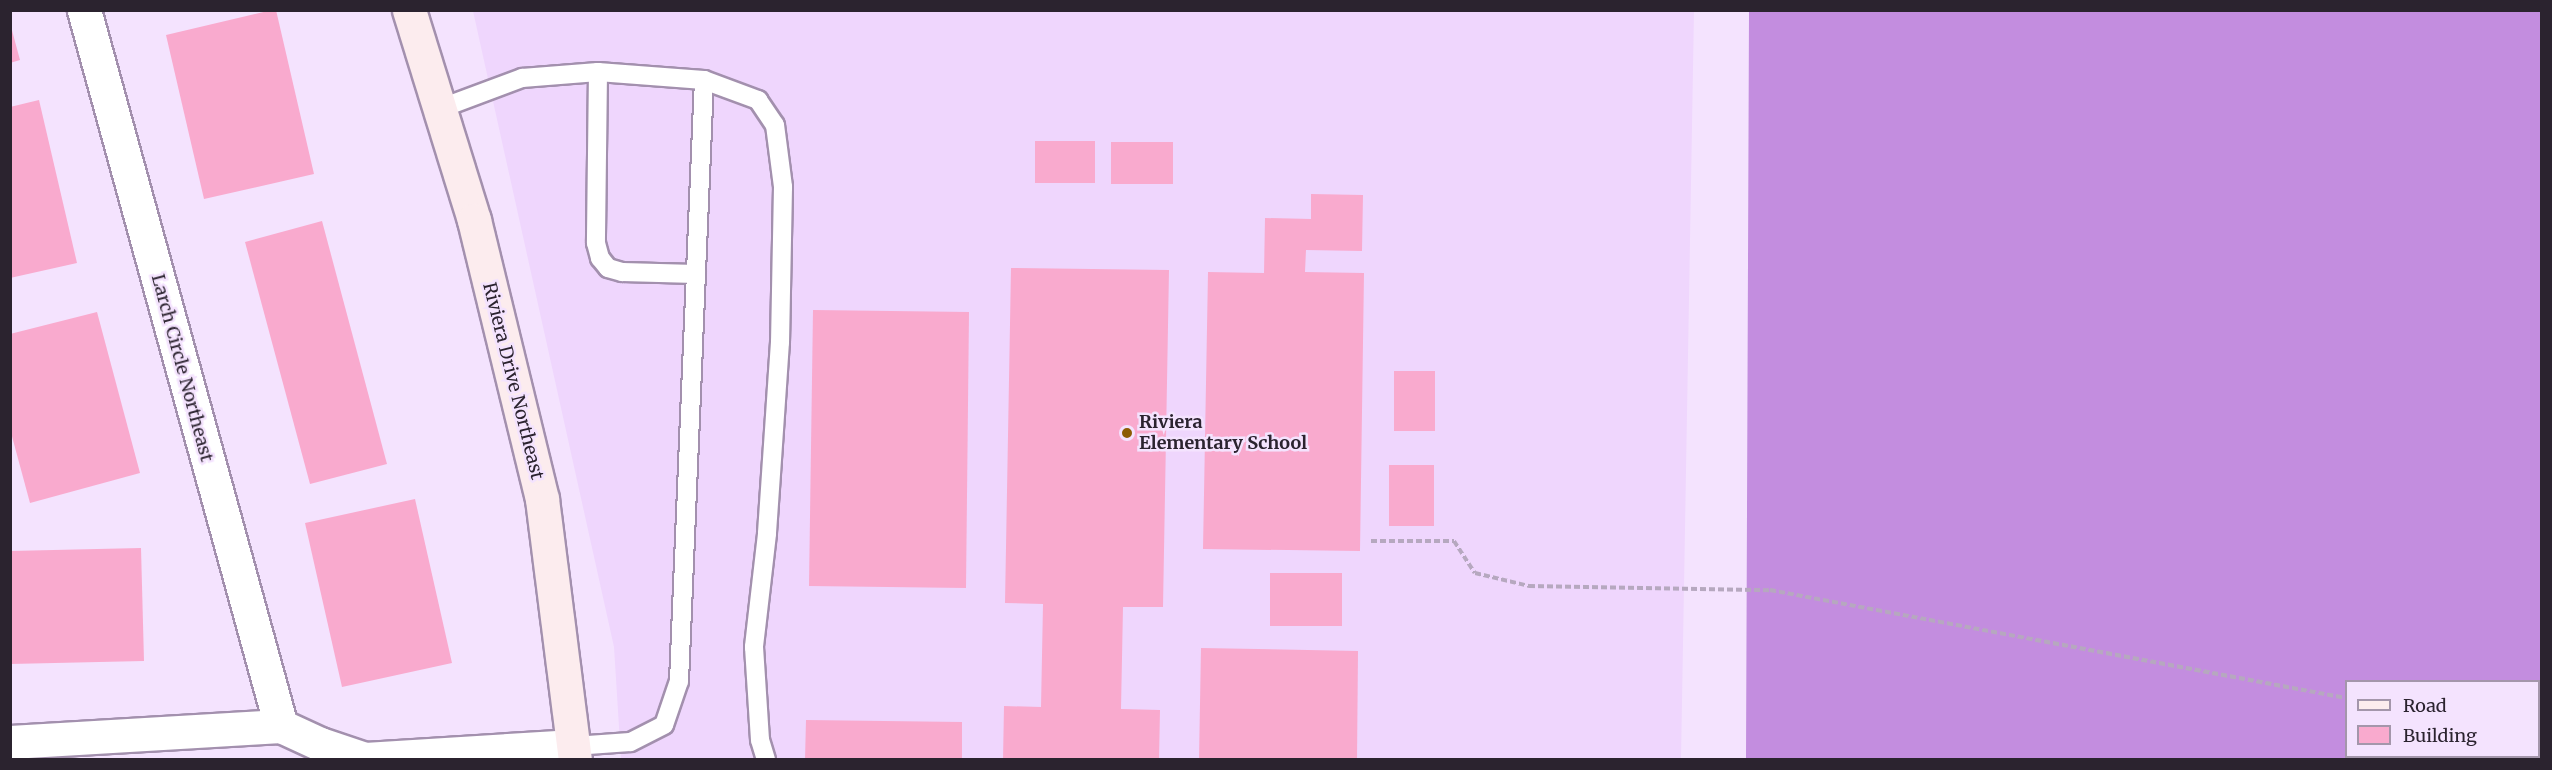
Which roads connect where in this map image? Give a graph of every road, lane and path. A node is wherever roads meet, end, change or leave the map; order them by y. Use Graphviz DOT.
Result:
graph roads {
  1 [pos="84,10"];
  2 [pos="409,10"];
  3 [pos="598,72"];
  4 [pos="704,80"];
  5 [pos="439,109"];
  6 [pos="696,274"];
  7 [pos="1371,541"];
  8 [pos="2345,698"];
  9 [pos="281,726"];
  10 [pos="10,742"];
  11 [pos="574,753"];
  12 [pos="766,759"];
  1 -- 9 [label="street, Larch Circle Northeast"];
  2 -- 5 [label="street, Riviera Drive Northeast"];
  3 -- 4 [label="lane"];
  3 -- 5 [label="lane"];
  3 -- 6 [label="lane"];
  4 -- 6 [label="lane"];
  4 -- 12 [label="lane"];
  5 -- 11 [label="street, Riviera Drive Northeast"];
  6 -- 11 [label="lane"];
  7 -- 8 [label="path"];
  9 -- 10 [label="street"];
  9 -- 11 [label="street"];
}
